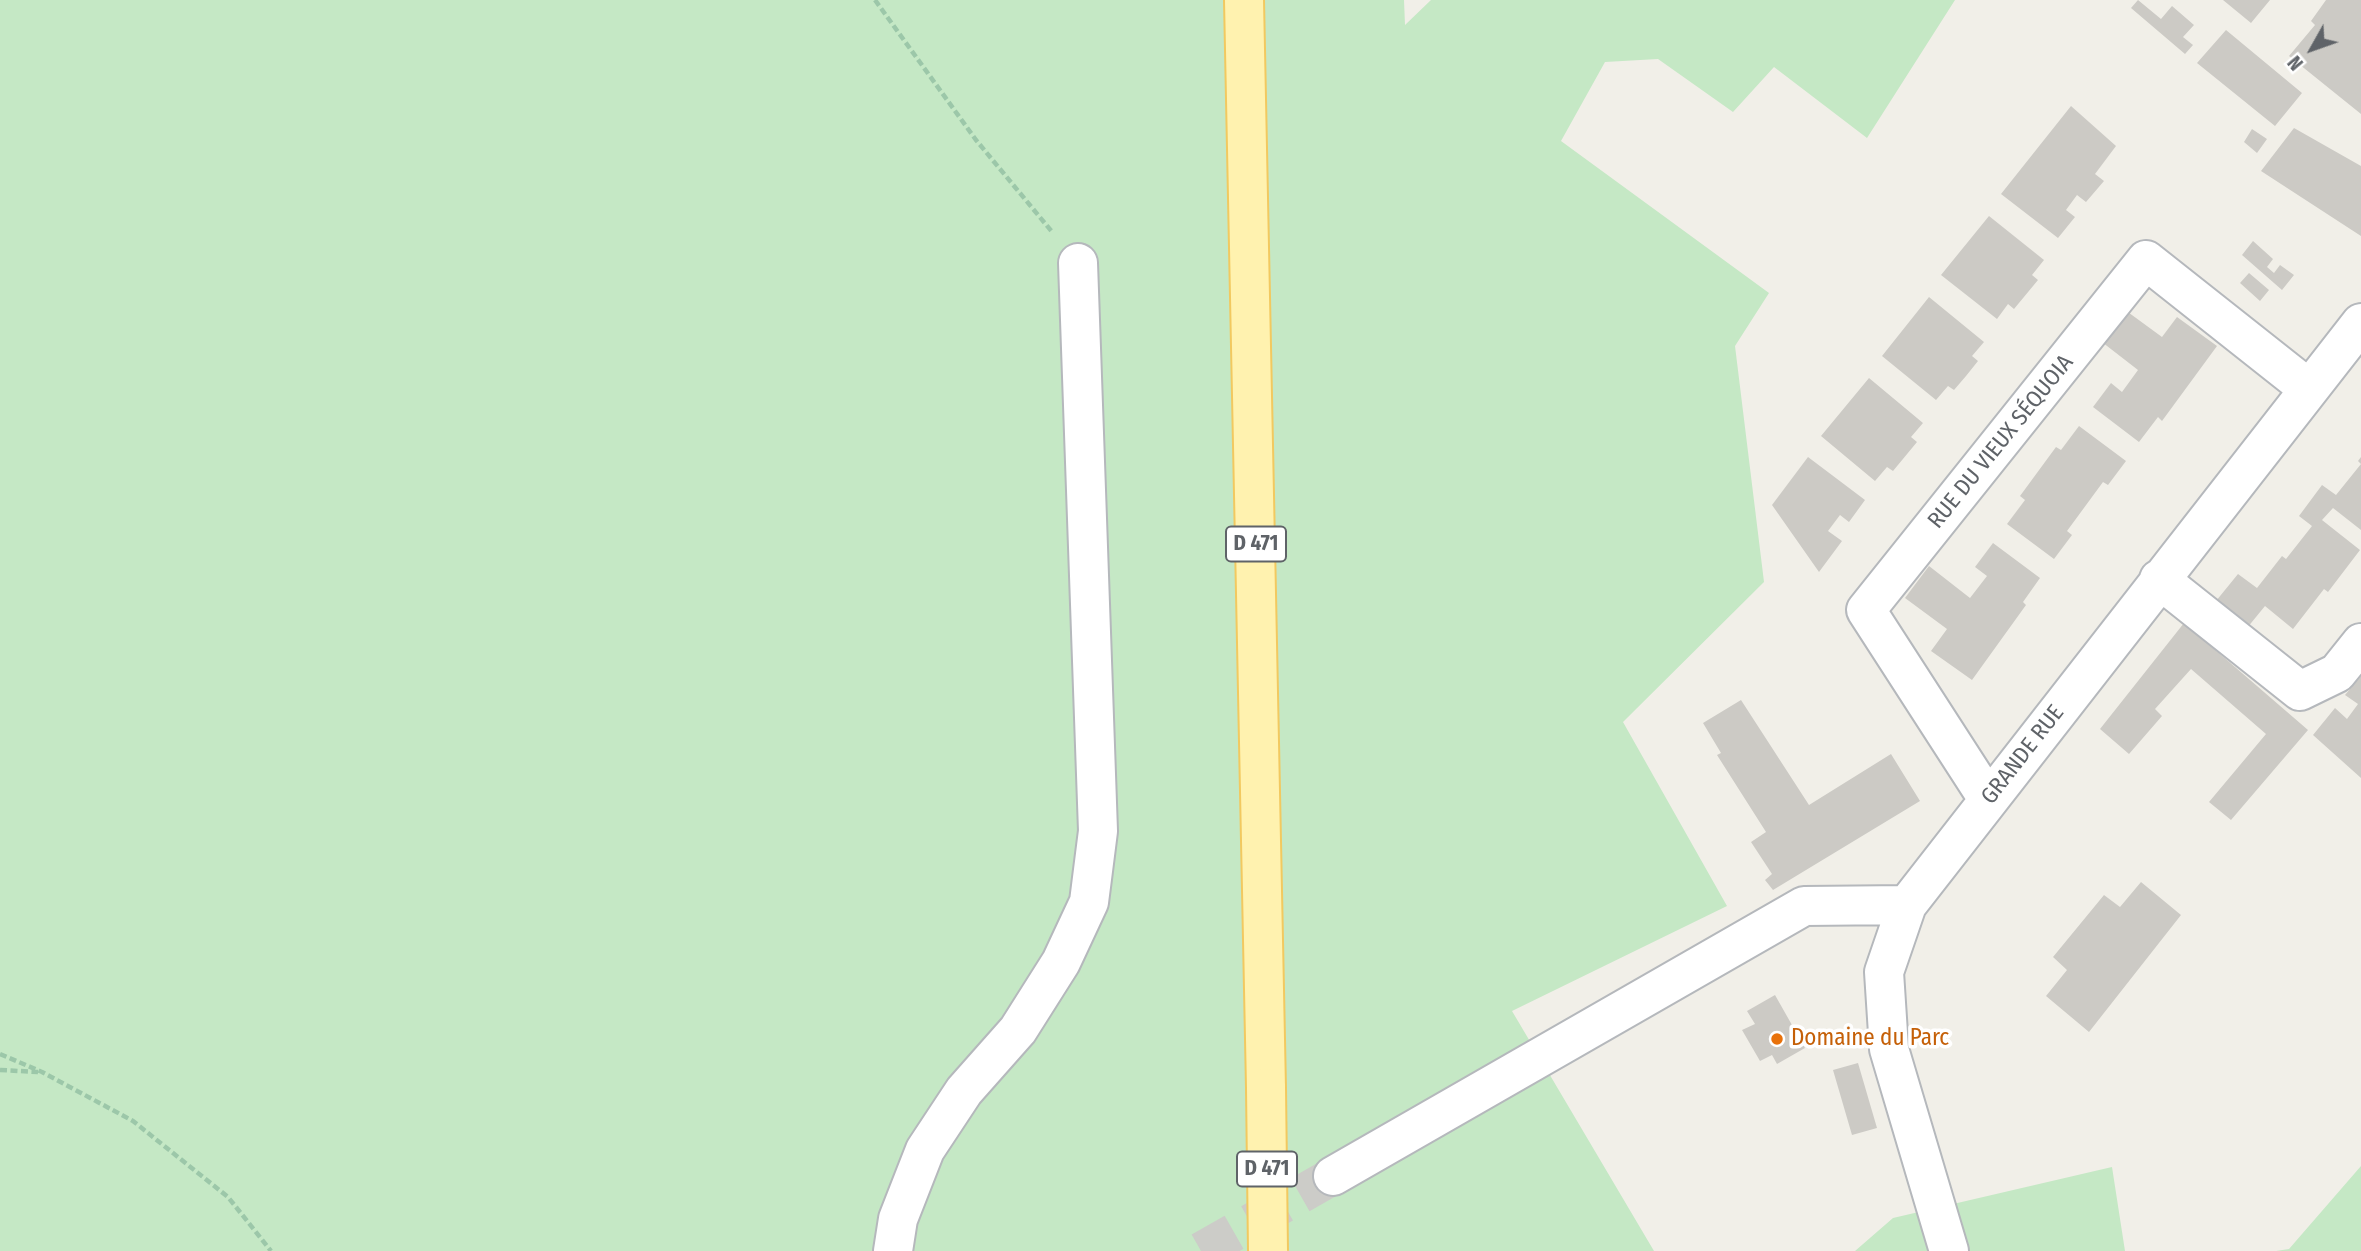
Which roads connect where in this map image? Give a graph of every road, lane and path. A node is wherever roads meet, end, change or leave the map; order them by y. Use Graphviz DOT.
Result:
graph roads {
  1 [pos="875,0"];
  2 [pos="1244,0"];
  3 [pos="1078,263"];
  4 [pos="2361,323"];
  5 [pos="2309,389"];
  6 [pos="2159,579"];
  7 [pos="2361,643"];
  8 [pos="1988,800"];
  9 [pos="1907,905"];
  10 [pos="0,1054"];
  11 [pos="0,1070"];
  12 [pos="42,1072"];
  13 [pos="1333,1176"];
  14 [pos="271,1251"];
  15 [pos="893,1251"];
  16 [pos="1268,1251"];
  17 [pos="1949,1251"];
  1 -- 3 [label="path"];
  2 -- 16 [label="main road, D 471, bridge"];
  3 -- 15 [label="street"];
  4 -- 5 [label="street, GRANDE RUE"];
  5 -- 6 [label="street, GRANDE RUE"];
  5 -- 8 [label="street, RUE DU VIEUX SÉQUOIA"];
  6 -- 7 [label="street"];
  6 -- 8 [label="street, GRANDE RUE"];
  8 -- 9 [label="street, GRANDE RUE"];
  9 -- 13 [label="street"];
  9 -- 17 [label="street, GRANDE RUE"];
  10 -- 12 [label="path"];
  11 -- 12 [label="path"];
  12 -- 14 [label="path"];
}
